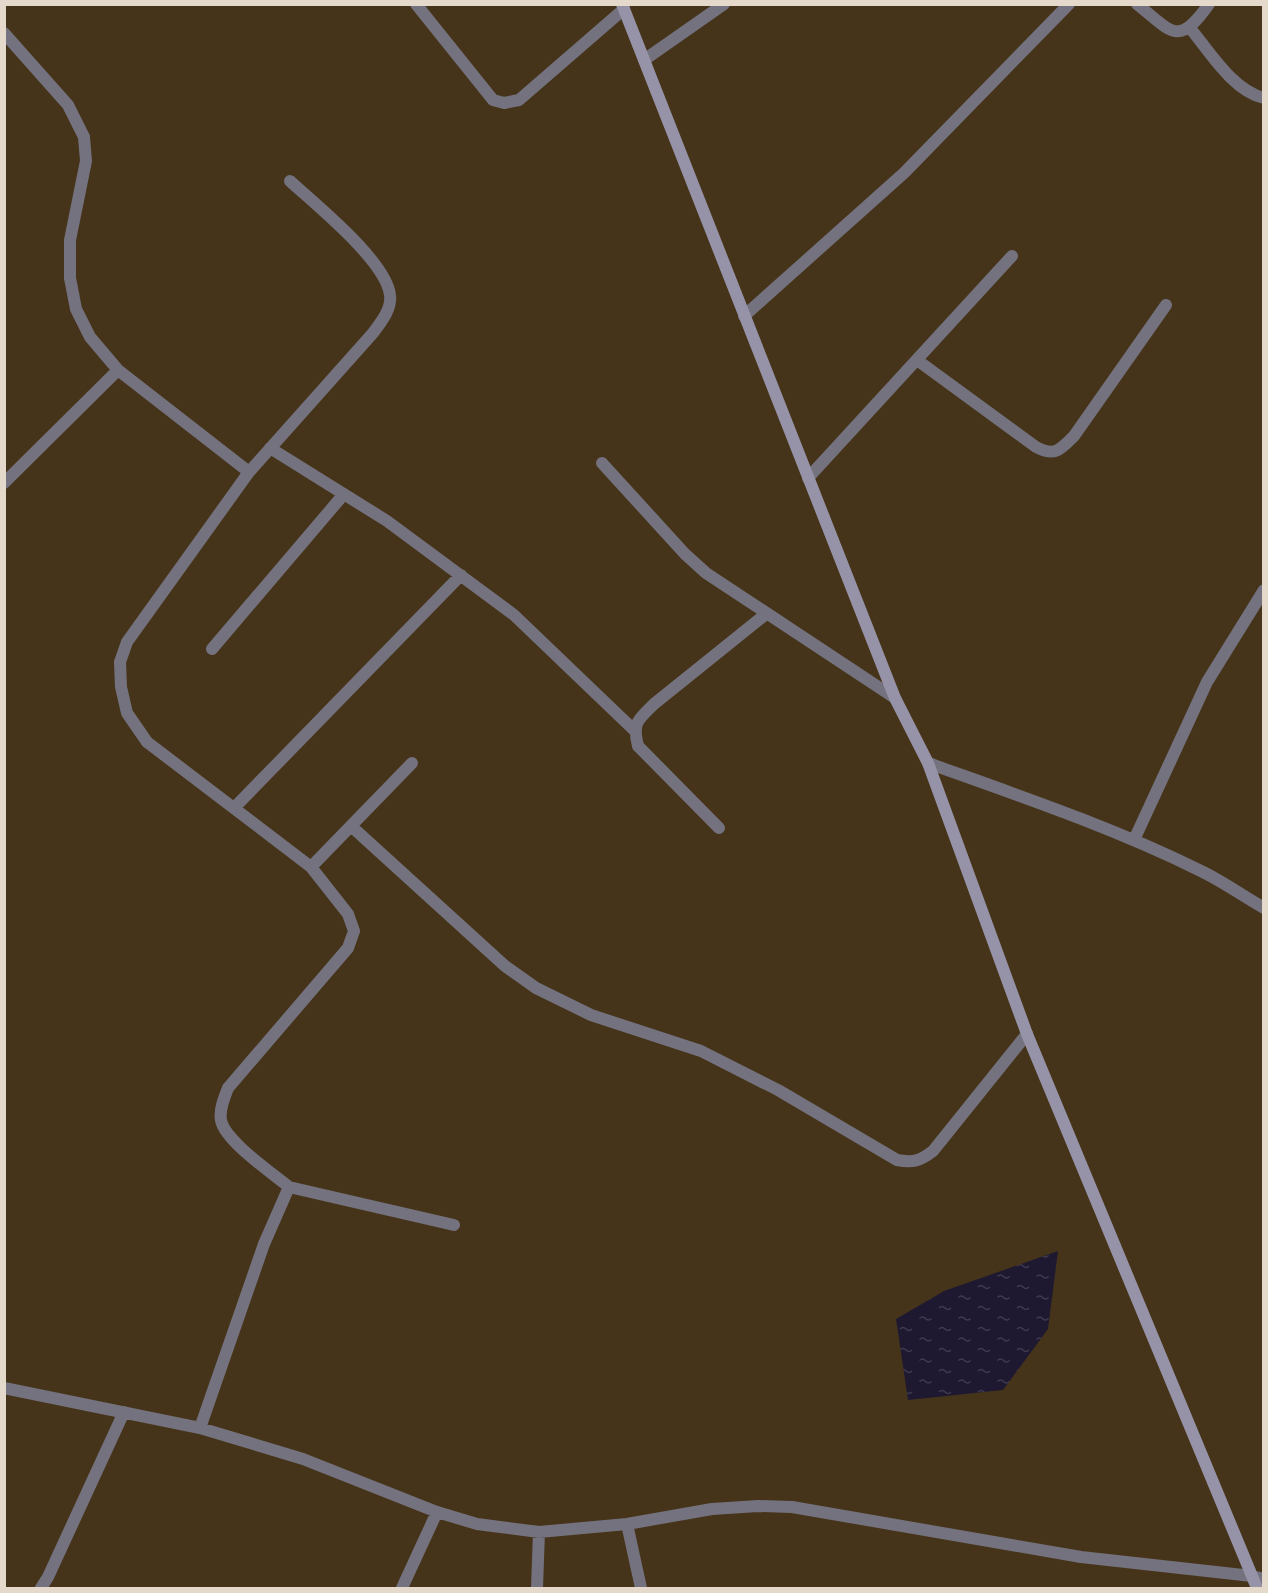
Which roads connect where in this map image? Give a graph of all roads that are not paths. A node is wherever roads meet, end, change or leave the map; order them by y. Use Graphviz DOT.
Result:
graph roads {
  1 [pos="416,4"];
  2 [pos="724,4"];
  3 [pos="1069,4"];
  4 [pos="1137,4"];
  5 [pos="1209,4"];
  6 [pos="623,7"];
  7 [pos="1190,28"];
  8 [pos="4,33"];
  9 [pos="644,60"];
  10 [pos="1263,98"];
  11 [pos="290,181"];
  12 [pos="1012,256"];
  13 [pos="1166,305"];
  14 [pos="744,316"];
  15 [pos="917,360"];
  16 [pos="118,370"];
  17 [pos="270,448"];
  18 [pos="602,463"];
  19 [pos="249,472"];
  20 [pos="808,478"];
  21 [pos="4,483"];
  22 [pos="344,494"];
  23 [pos="461,575"];
  24 [pos="1263,590"];
  25 [pos="766,614"];
  26 [pos="212,649"];
  27 [pos="895,698"];
  28 [pos="634,730"];
  29 [pos="412,763"];
  30 [pos="928,763"];
  31 [pos="234,808"];
  32 [pos="351,826"];
  33 [pos="719,828"];
  34 [pos="1134,840"];
  35 [pos="311,867"];
  36 [pos="1263,908"];
  37 [pos="1027,1034"];
  38 [pos="289,1187"];
  39 [pos="454,1225"];
  40 [pos="4,1388"];
  41 [pos="124,1412"];
  42 [pos="200,1428"];
  43 [pos="437,1512"];
  44 [pos="627,1524"];
  45 [pos="539,1532"];
  46 [pos="1258,1578"];
  47 [pos="40,1588"];
  48 [pos="402,1588"];
  49 [pos="537,1588"];
  50 [pos="641,1588"];
  51 [pos="1257,1588"];
  1 -- 6 [label="street"];
  2 -- 9 [label="street"];
  3 -- 14 [label="street"];
  4 -- 7 [label="street"];
  5 -- 7 [label="street"];
  6 -- 9 [label="main road"];
  7 -- 10 [label="street"];
  8 -- 16 [label="street"];
  9 -- 14 [label="main road"];
  11 -- 17 [label="street"];
  12 -- 15 [label="street"];
  13 -- 15 [label="street"];
  14 -- 20 [label="main road"];
  15 -- 20 [label="street"];
  16 -- 19 [label="street"];
  16 -- 21 [label="street"];
  17 -- 19 [label="street"];
  17 -- 22 [label="street"];
  18 -- 25 [label="street"];
  19 -- 31 [label="street"];
  20 -- 27 [label="main road"];
  22 -- 23 [label="street"];
  22 -- 26 [label="street"];
  23 -- 28 [label="street"];
  23 -- 31 [label="street"];
  24 -- 34 [label="street"];
  25 -- 27 [label="street"];
  25 -- 28 [label="street"];
  27 -- 30 [label="main road"];
  28 -- 33 [label="street"];
  29 -- 32 [label="street"];
  30 -- 34 [label="street"];
  30 -- 37 [label="main road"];
  31 -- 35 [label="street"];
  32 -- 35 [label="street"];
  32 -- 37 [label="street"];
  34 -- 36 [label="street"];
  35 -- 38 [label="street"];
  37 -- 46 [label="main road"];
  38 -- 39 [label="street"];
  38 -- 42 [label="street"];
  40 -- 41 [label="street"];
  41 -- 42 [label="street"];
  41 -- 47 [label="street"];
  42 -- 43 [label="street"];
  43 -- 45 [label="street"];
  43 -- 48 [label="street"];
  44 -- 45 [label="street"];
  44 -- 46 [label="street"];
  44 -- 50 [label="street"];
  45 -- 49 [label="street"];
  46 -- 51 [label="main road"];
}
